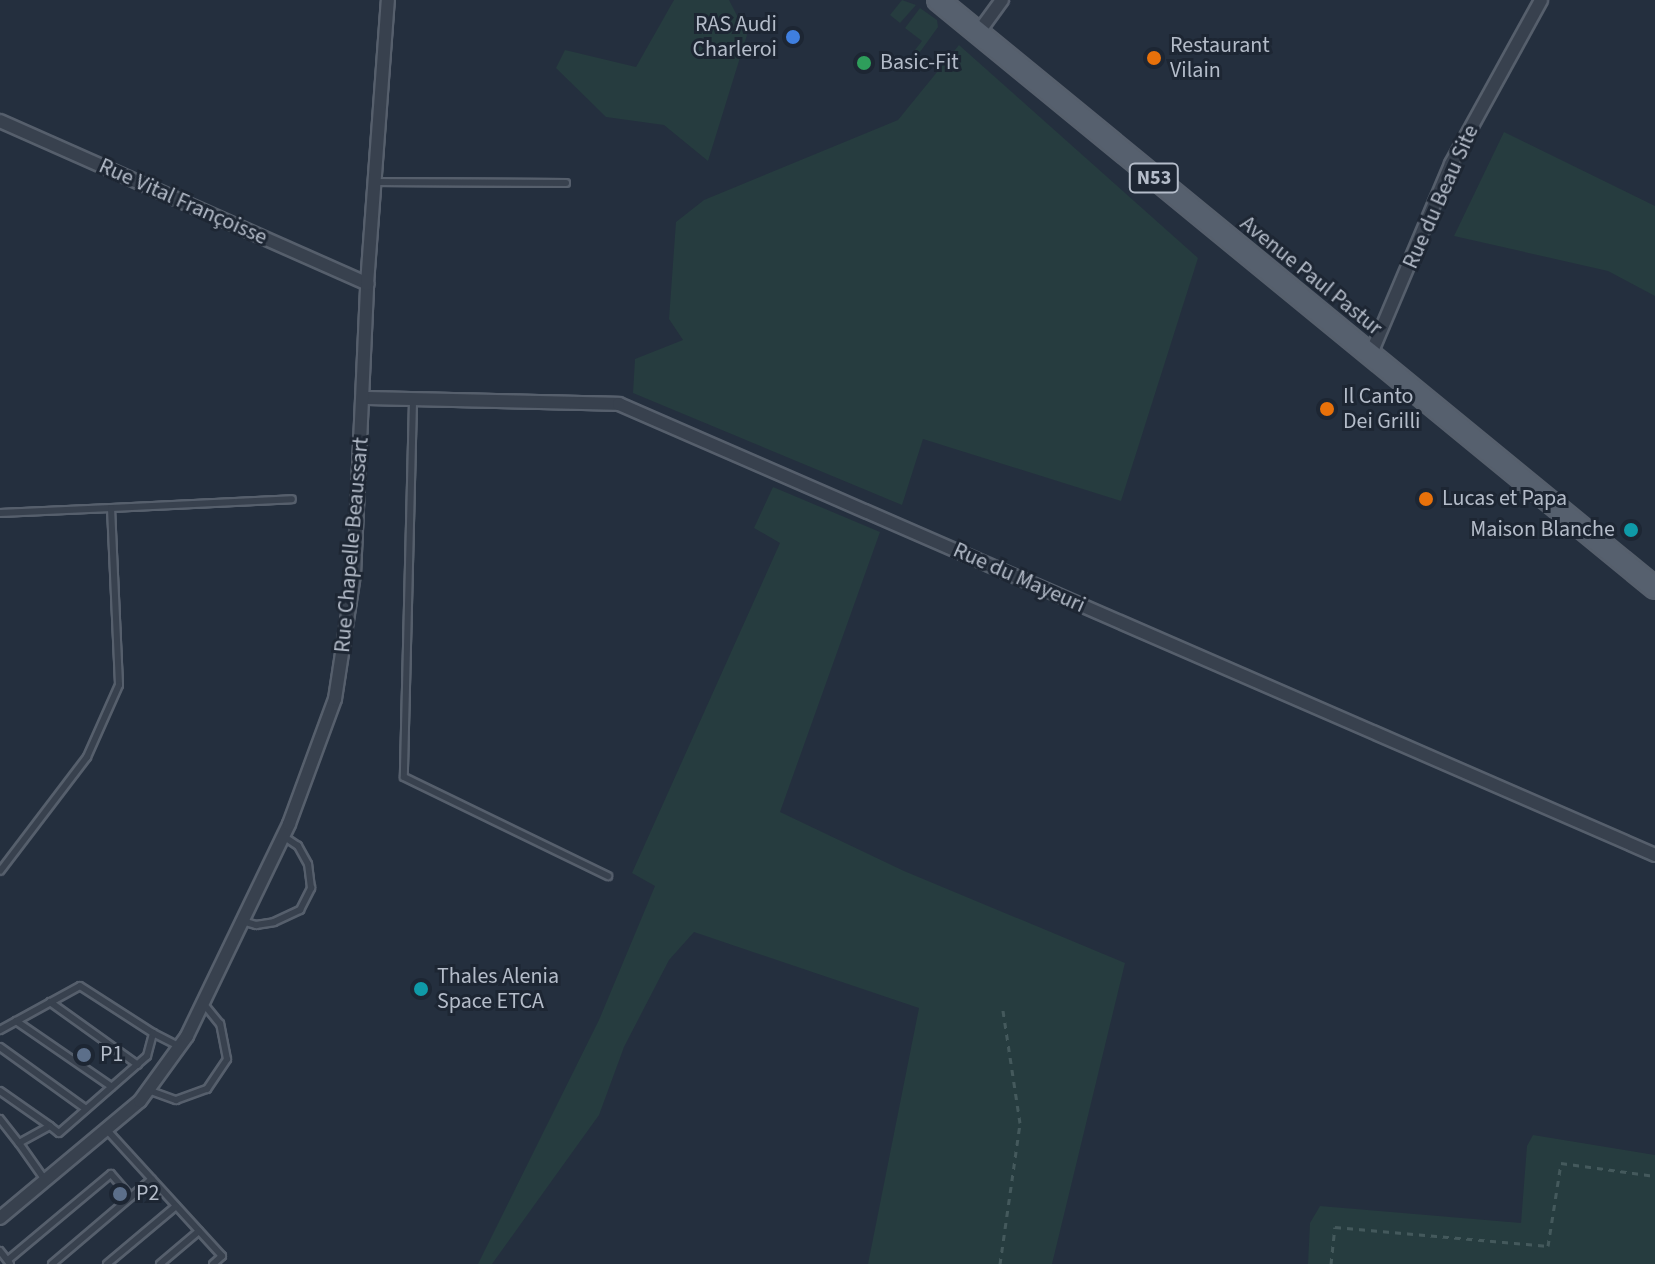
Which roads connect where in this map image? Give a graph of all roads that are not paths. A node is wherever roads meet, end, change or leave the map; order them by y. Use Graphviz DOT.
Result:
graph roads {
  1 [pos="388,0"];
  2 [pos="938,0"];
  3 [pos="1002,0"];
  4 [pos="1541,0"];
  5 [pos="978,33"];
  6 [pos="0,121"];
  7 [pos="374,182"];
  8 [pos="566,183"];
  9 [pos="367,284"];
  10 [pos="1370,356"];
  11 [pos="363,398"];
  12 [pos="413,401"];
  13 [pos="292,499"];
  14 [pos="111,508"];
  15 [pos="0,513"];
  16 [pos="1655,588"];
  17 [pos="283,836"];
  18 [pos="1655,855"];
  19 [pos="0,871"];
  20 [pos="608,876"];
  21 [pos="242,921"];
  22 [pos="50,1002"];
  23 [pos="203,1003"];
  24 [pos="16,1021"];
  25 [pos="0,1030"];
  26 [pos="153,1033"];
  27 [pos="0,1047"];
  28 [pos="180,1047"];
  29 [pos="138,1065"];
  30 [pos="112,1087"];
  31 [pos="148,1090"];
  32 [pos="0,1091"];
  33 [pos="86,1109"];
  34 [pos="0,1119"];
  35 [pos="50,1126"];
  36 [pos="106,1129"];
  37 [pos="19,1143"];
  38 [pos="152,1179"];
  39 [pos="45,1180"];
  40 [pos="131,1197"];
  41 [pos="176,1206"];
  42 [pos="0,1218"];
  43 [pos="199,1231"];
  44 [pos="0,1251"];
  45 [pos="9,1262"];
  46 [pos="52,1264"];
  47 [pos="107,1264"];
  48 [pos="160,1264"];
  49 [pos="213,1264"];
  1 -- 7 [label="street, Rue Chapelle Beaussart"];
  2 -- 5 [label="main road, Avenue Paul Pastur / N53"];
  3 -- 5 [label="street"];
  4 -- 10 [label="street, Rue du Beau Site"];
  5 -- 10 [label="main road, Avenue Paul Pastur / N53"];
  6 -- 9 [label="street, Rue Vital Françoisse"];
  7 -- 8 [label="lane"];
  7 -- 9 [label="street, Rue Chapelle Beaussart"];
  9 -- 11 [label="street, Rue Chapelle Beaussart"];
  10 -- 16 [label="main road, Avenue Paul Pastur / N53"];
  11 -- 12 [label="street, Rue du Mayeuri"];
  11 -- 17 [label="street, Rue Chapelle Beaussart"];
  12 -- 18 [label="street, Rue du Mayeuri"];
  12 -- 20 [label="lane"];
  13 -- 14 [label="lane"];
  14 -- 15 [label="lane"];
  14 -- 19 [label="lane"];
  17 -- 21 [label="street, Rue Chapelle Beaussart"];
  17 -- 21 [label="lane"];
  21 -- 23 [label="street, Rue Chapelle Beaussart"];
  22 -- 24 [label="lane"];
  22 -- 26 [label="lane"];
  22 -- 29 [label="lane"];
  23 -- 28 [label="street, Rue Chapelle Beaussart"];
  23 -- 31 [label="lane"];
  24 -- 25 [label="lane"];
  24 -- 30 [label="lane"];
  26 -- 28 [label="lane"];
  26 -- 29 [label="lane"];
  27 -- 33 [label="lane"];
  28 -- 31 [label="street, Rue Chapelle Beaussart"];
  29 -- 30 [label="lane"];
  30 -- 33 [label="lane"];
  31 -- 36 [label="street, Rue Chapelle Beaussart"];
  32 -- 35 [label="lane"];
  33 -- 35 [label="lane"];
  34 -- 37 [label="lane"];
  35 -- 37 [label="lane"];
  36 -- 38 [label="lane"];
  36 -- 39 [label="street, Rue Chapelle Beaussart"];
  37 -- 39 [label="lane"];
  38 -- 40 [label="lane"];
  38 -- 41 [label="lane"];
  39 -- 42 [label="street, Rue Chapelle Beaussart"];
  40 -- 45 [label="lane"];
  40 -- 46 [label="lane"];
  41 -- 43 [label="lane"];
  41 -- 47 [label="lane"];
  43 -- 48 [label="lane"];
  43 -- 49 [label="lane"];
  44 -- 45 [label="lane"];
}
